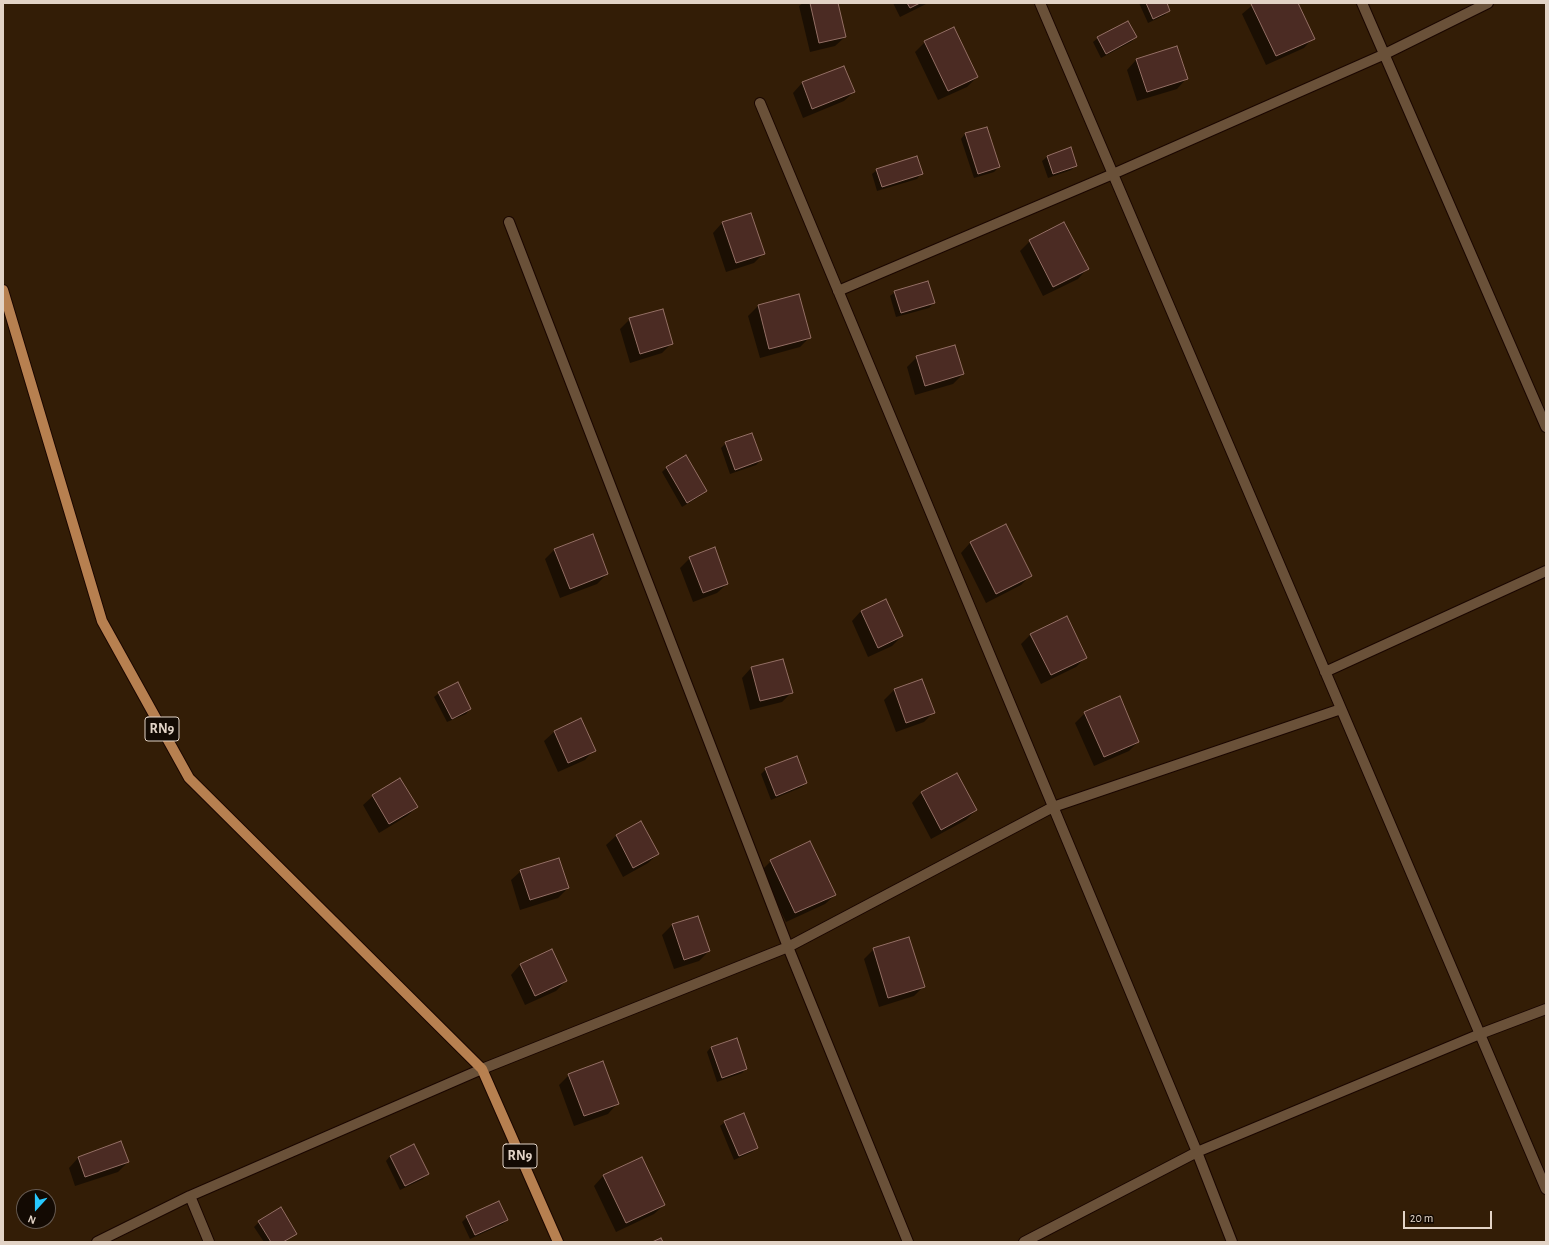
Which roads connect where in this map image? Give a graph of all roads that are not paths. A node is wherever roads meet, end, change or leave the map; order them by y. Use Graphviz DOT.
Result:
graph roads {
  1 [pos="1040,3"];
  2 [pos="1362,3"];
  3 [pos="1488,3"];
  4 [pos="1385,54"];
  5 [pos="760,103"];
  6 [pos="1113,174"];
  7 [pos="509,222"];
  8 [pos="3,290"];
  9 [pos="838,292"];
  10 [pos="1546,427"];
  11 [pos="1546,571"];
  12 [pos="1325,672"];
  13 [pos="1341,709"];
  14 [pos="1053,807"];
  15 [pos="788,947"];
  16 [pos="1546,1009"];
  17 [pos="1480,1034"];
  18 [pos="482,1070"];
  19 [pos="1197,1152"];
  20 [pos="1546,1189"];
  21 [pos="190,1196"];
  22 [pos="97,1242"];
  23 [pos="209,1242"];
  24 [pos="558,1242"];
  25 [pos="908,1242"];
  26 [pos="1024,1242"];
  27 [pos="1232,1242"];
  1 -- 6 [label="street"];
  2 -- 4 [label="street"];
  3 -- 4 [label="street"];
  4 -- 6 [label="street"];
  4 -- 10 [label="street"];
  5 -- 9 [label="street"];
  6 -- 9 [label="street"];
  6 -- 12 [label="street"];
  7 -- 15 [label="street"];
  8 -- 18 [label="main road, RN9"];
  9 -- 14 [label="street"];
  11 -- 12 [label="street"];
  12 -- 13 [label="street"];
  13 -- 14 [label="street"];
  13 -- 17 [label="street"];
  14 -- 15 [label="street"];
  14 -- 19 [label="street"];
  15 -- 18 [label="street"];
  15 -- 25 [label="street"];
  16 -- 17 [label="street"];
  17 -- 19 [label="street"];
  17 -- 20 [label="street"];
  18 -- 21 [label="street"];
  18 -- 24 [label="main road, RN9"];
  19 -- 26 [label="street"];
  19 -- 27 [label="street"];
  21 -- 22 [label="street"];
  21 -- 23 [label="street"];
}
